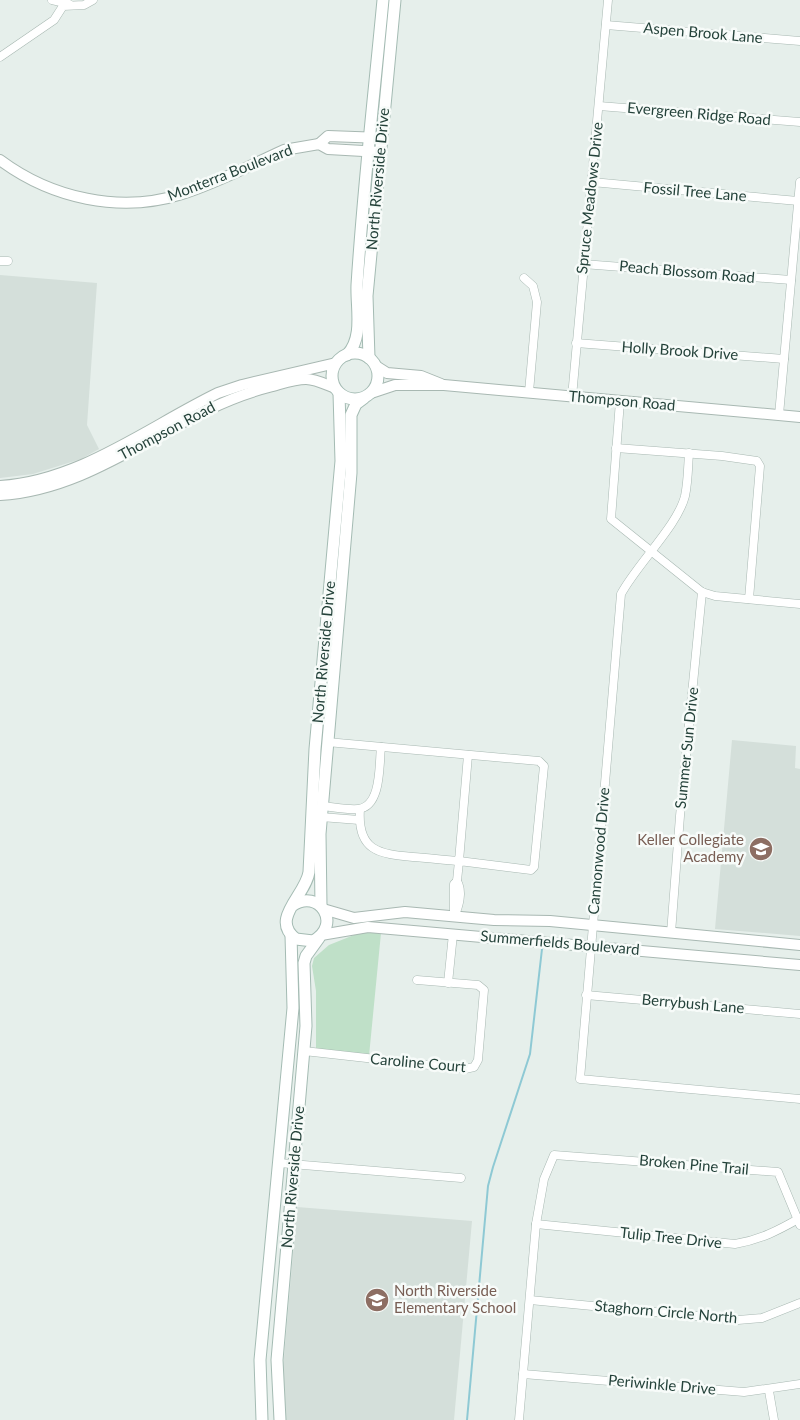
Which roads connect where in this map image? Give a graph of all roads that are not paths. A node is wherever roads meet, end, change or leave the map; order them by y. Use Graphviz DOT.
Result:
graph roads {
  1 [pos="52,0"];
  2 [pos="92,0"];
  3 [pos="383,0"];
  4 [pos="395,0"];
  5 [pos="608,0"];
  6 [pos="72,4"];
  7 [pos="606,25"];
  8 [pos="800,41"];
  9 [pos="0,57"];
  10 [pos="599,106"];
  11 [pos="800,122"];
  12 [pos="376,138"];
  13 [pos="319,144"];
  14 [pos="375,151"];
  15 [pos="0,160"];
  16 [pos="592,182"];
  17 [pos="800,182"];
  18 [pos="798,202"];
  19 [pos="583,264"];
  20 [pos="524,278"];
  21 [pos="791,280"];
  22 [pos="576,343"];
  23 [pos="347,355"];
  24 [pos="784,359"];
  25 [pos="372,362"];
  26 [pos="336,363"];
  27 [pos="444,385"];
  28 [pos="243,389"];
  29 [pos="337,390"];
  30 [pos="529,392"];
  31 [pos="367,395"];
  32 [pos="572,397"];
  33 [pos="620,401"];
  34 [pos="779,415"];
  35 [pos="800,417"];
  36 [pos="616,448"];
  37 [pos="689,453"];
  38 [pos="92,466"];
  39 [pos="0,486"];
  40 [pos="0,495"];
  41 [pos="649,551"];
  42 [pos="702,592"];
  43 [pos="749,600"];
  44 [pos="334,603"];
  45 [pos="800,604"];
  46 [pos="327,742"];
  47 [pos="381,746"];
  48 [pos="468,755"];
  49 [pos="360,809"];
  50 [pos="322,812"];
  51 [pos="359,820"];
  52 [pos="459,861"];
  53 [pos="292,906"];
  54 [pos="322,908"];
  55 [pos="454,916"];
  56 [pos="592,926"];
  57 [pos="671,933"];
  58 [pos="453,934"];
  59 [pos="291,935"];
  60 [pos="320,937"];
  61 [pos="800,945"];
  62 [pos="590,946"];
  63 [pos="800,965"];
  64 [pos="417,980"];
  65 [pos="448,982"];
  66 [pos="586,995"];
  67 [pos="800,1014"];
  68 [pos="304,1051"];
  69 [pos="800,1099"];
  70 [pos="279,1163"];
  71 [pos="294,1164"];
  72 [pos="461,1178"];
  73 [pos="799,1221"];
  74 [pos="536,1224"];
  75 [pos="530,1300"];
  76 [pos="800,1303"];
  77 [pos="523,1374"];
  78 [pos="800,1384"];
  79 [pos="769,1390"];
  80 [pos="262,1420"];
  81 [pos="280,1420"];
  82 [pos="519,1420"];
  83 [pos="774,1420"];
  1 -- 6 [label="street"];
  2 -- 6 [label="street"];
  3 -- 12 [label="main road, North Riverside Drive"];
  4 -- 12 [label="main road, North Riverside Drive"];
  5 -- 7 [label="street, Spruce Meadows Drive"];
  6 -- 9 [label="street"];
  7 -- 8 [label="street, Aspen Brook Lane"];
  7 -- 10 [label="street, Spruce Meadows Drive"];
  10 -- 11 [label="street, Evergreen Ridge Road"];
  10 -- 16 [label="street, Spruce Meadows Drive"];
  12 -- 13 [label="street, Monterra Boulevard"];
  12 -- 14 [label="main road, North Riverside Drive"];
  13 -- 14 [label="street, Monterra Boulevard"];
  13 -- 15 [label="street, Monterra Boulevard"];
  14 -- 23 [label="main road, North Riverside Drive"];
  14 -- 25 [label="main road, North Riverside Drive"];
  16 -- 18 [label="street, Fossil Tree Lane"];
  16 -- 19 [label="street, Spruce Meadows Drive"];
  17 -- 18 [label="street"];
  18 -- 21 [label="street"];
  19 -- 21 [label="street, Peach Blossom Road"];
  19 -- 22 [label="street, Spruce Meadows Drive"];
  20 -- 30 [label="street"];
  21 -- 24 [label="street"];
  22 -- 24 [label="street, Holly Brook Drive"];
  22 -- 32 [label="street, Spruce Meadows Drive"];
  23 -- 25 [label="main road"];
  23 -- 26 [label="main road"];
  24 -- 34 [label="street"];
  25 -- 27 [label="street, Thompson Road"];
  25 -- 31 [label="main road, North Riverside Drive"];
  26 -- 28 [label="street, Thompson Road"];
  26 -- 29 [label="main road, North Riverside Drive"];
  27 -- 30 [label="street, Thompson Road"];
  27 -- 31 [label="street, Thompson Road"];
  28 -- 29 [label="street, Thompson Road"];
  28 -- 38 [label="street, Thompson Road"];
  29 -- 31 [label="main road"];
  29 -- 44 [label="main road, North Riverside Drive"];
  30 -- 32 [label="street, Thompson Road"];
  31 -- 44 [label="main road, North Riverside Drive"];
  32 -- 33 [label="street, Thompson Road"];
  33 -- 34 [label="street, Thompson Road"];
  33 -- 36 [label="street"];
  34 -- 35 [label="street, Thompson Road"];
  36 -- 37 [label="street"];
  36 -- 41 [label="street"];
  37 -- 41 [label="street, Cannonwood Drive"];
  37 -- 43 [label="street"];
  38 -- 39 [label="street, Thompson Road"];
  38 -- 40 [label="street, Thompson Road"];
  41 -- 42 [label="street"];
  41 -- 56 [label="street, Cannonwood Drive"];
  42 -- 43 [label="street"];
  42 -- 57 [label="street, Summer Sun Drive"];
  43 -- 45 [label="street"];
  44 -- 46 [label="main road, North Riverside Drive"];
  44 -- 53 [label="main road, North Riverside Drive"];
  46 -- 47 [label="street"];
  46 -- 50 [label="main road, North Riverside Drive"];
  47 -- 48 [label="street"];
  47 -- 49 [label="street"];
  48 -- 52 [label="street"];
  48 -- 52 [label="street"];
  49 -- 50 [label="street"];
  49 -- 51 [label="street"];
  50 -- 51 [label="street"];
  50 -- 54 [label="main road, North Riverside Drive"];
  51 -- 52 [label="street"];
  52 -- 55 [label="street"];
  53 -- 54 [label="main road"];
  53 -- 59 [label="main road, North Riverside Drive"];
  54 -- 55 [label="street, Summerfields Boulevard"];
  54 -- 60 [label="main road, North Riverside Drive"];
  55 -- 56 [label="street, Summerfields Boulevard"];
  55 -- 58 [label="street"];
  56 -- 57 [label="street, Summerfields Boulevard"];
  56 -- 62 [label="street, Cannonwood Drive"];
  57 -- 61 [label="street, Summerfields Boulevard"];
  58 -- 60 [label="street, Summerfields Boulevard"];
  58 -- 62 [label="street, Summerfields Boulevard"];
  58 -- 65 [label="street"];
  59 -- 60 [label="main road"];
  59 -- 70 [label="main road, North Riverside Drive"];
  60 -- 68 [label="main road, North Riverside Drive"];
  62 -- 63 [label="street, Summerfields Boulevard"];
  62 -- 66 [label="street, Cannonwood Drive"];
  64 -- 65 [label="street, Caroline Court"];
  65 -- 68 [label="street, Caroline Court"];
  66 -- 67 [label="street, Berrybush Lane"];
  66 -- 69 [label="street, Cannonwood Drive"];
  68 -- 71 [label="main road, North Riverside Drive"];
  70 -- 71 [label="street"];
  70 -- 80 [label="main road, North Riverside Drive"];
  71 -- 72 [label="street"];
  71 -- 81 [label="main road, North Riverside Drive"];
  73 -- 74 [label="street, Tulip Tree Drive"];
  73 -- 74 [label="street, Broken Pine Trail"];
  74 -- 75 [label="street"];
  75 -- 76 [label="street, Staghorn Circle North"];
  75 -- 77 [label="street"];
  77 -- 79 [label="street, Periwinkle Drive"];
  77 -- 82 [label="street"];
  78 -- 79 [label="street, Periwinkle Drive"];
  79 -- 83 [label="street"];
}
